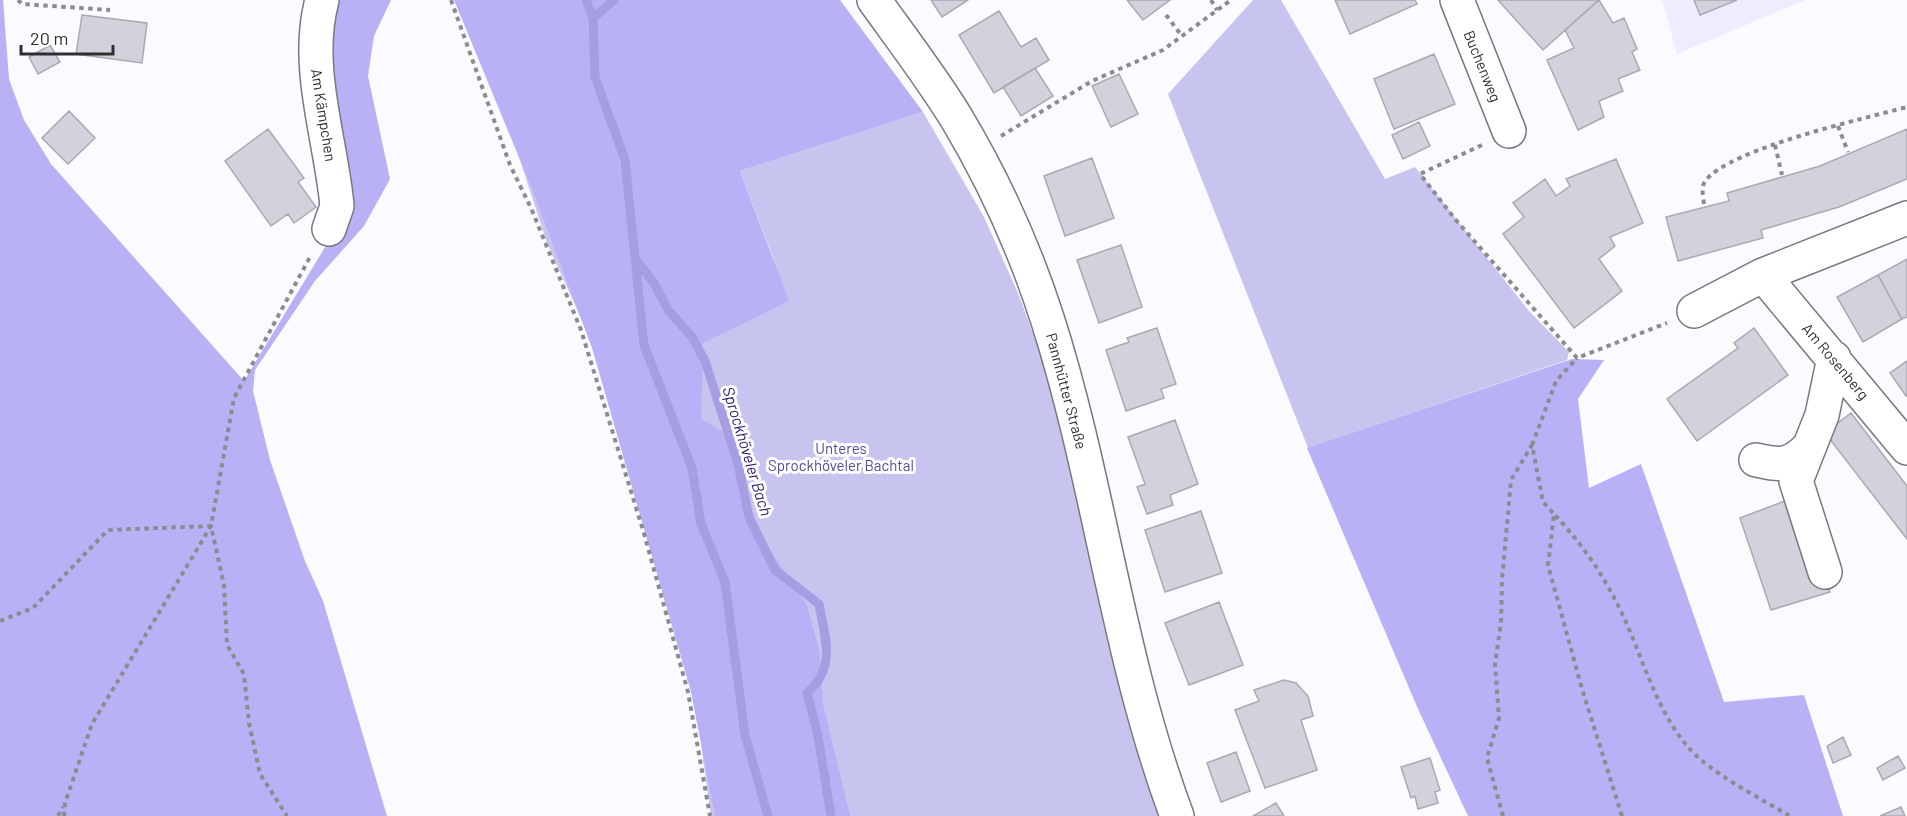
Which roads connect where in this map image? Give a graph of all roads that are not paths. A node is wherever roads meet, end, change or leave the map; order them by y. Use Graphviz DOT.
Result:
graph roads {
  1 [pos="322,0"];
  2 [pos="874,0"];
  3 [pos="1457,0"];
  4 [pos="1509,131"];
  5 [pos="1907,218"];
  6 [pos="329,229"];
  7 [pos="1763,275"];
  8 [pos="1694,311"];
  9 [pos="1834,358"];
  10 [pos="1907,448"];
  11 [pos="1807,449"];
  12 [pos="1756,460"];
  13 [pos="1825,572"];
  14 [pos="1178,816"];
  1 -- 6 [label="street, Am Kämpchen"];
  2 -- 14 [label="street, Pannhütter Straße"];
  3 -- 4 [label="street, Buchenweg"];
  5 -- 7 [label="street"];
  7 -- 8 [label="street"];
  7 -- 9 [label="street, Am Rosenberg"];
  9 -- 10 [label="street, Am Rosenberg"];
  9 -- 11 [label="street"];
  11 -- 12 [label="street"];
  11 -- 13 [label="street"];
}
